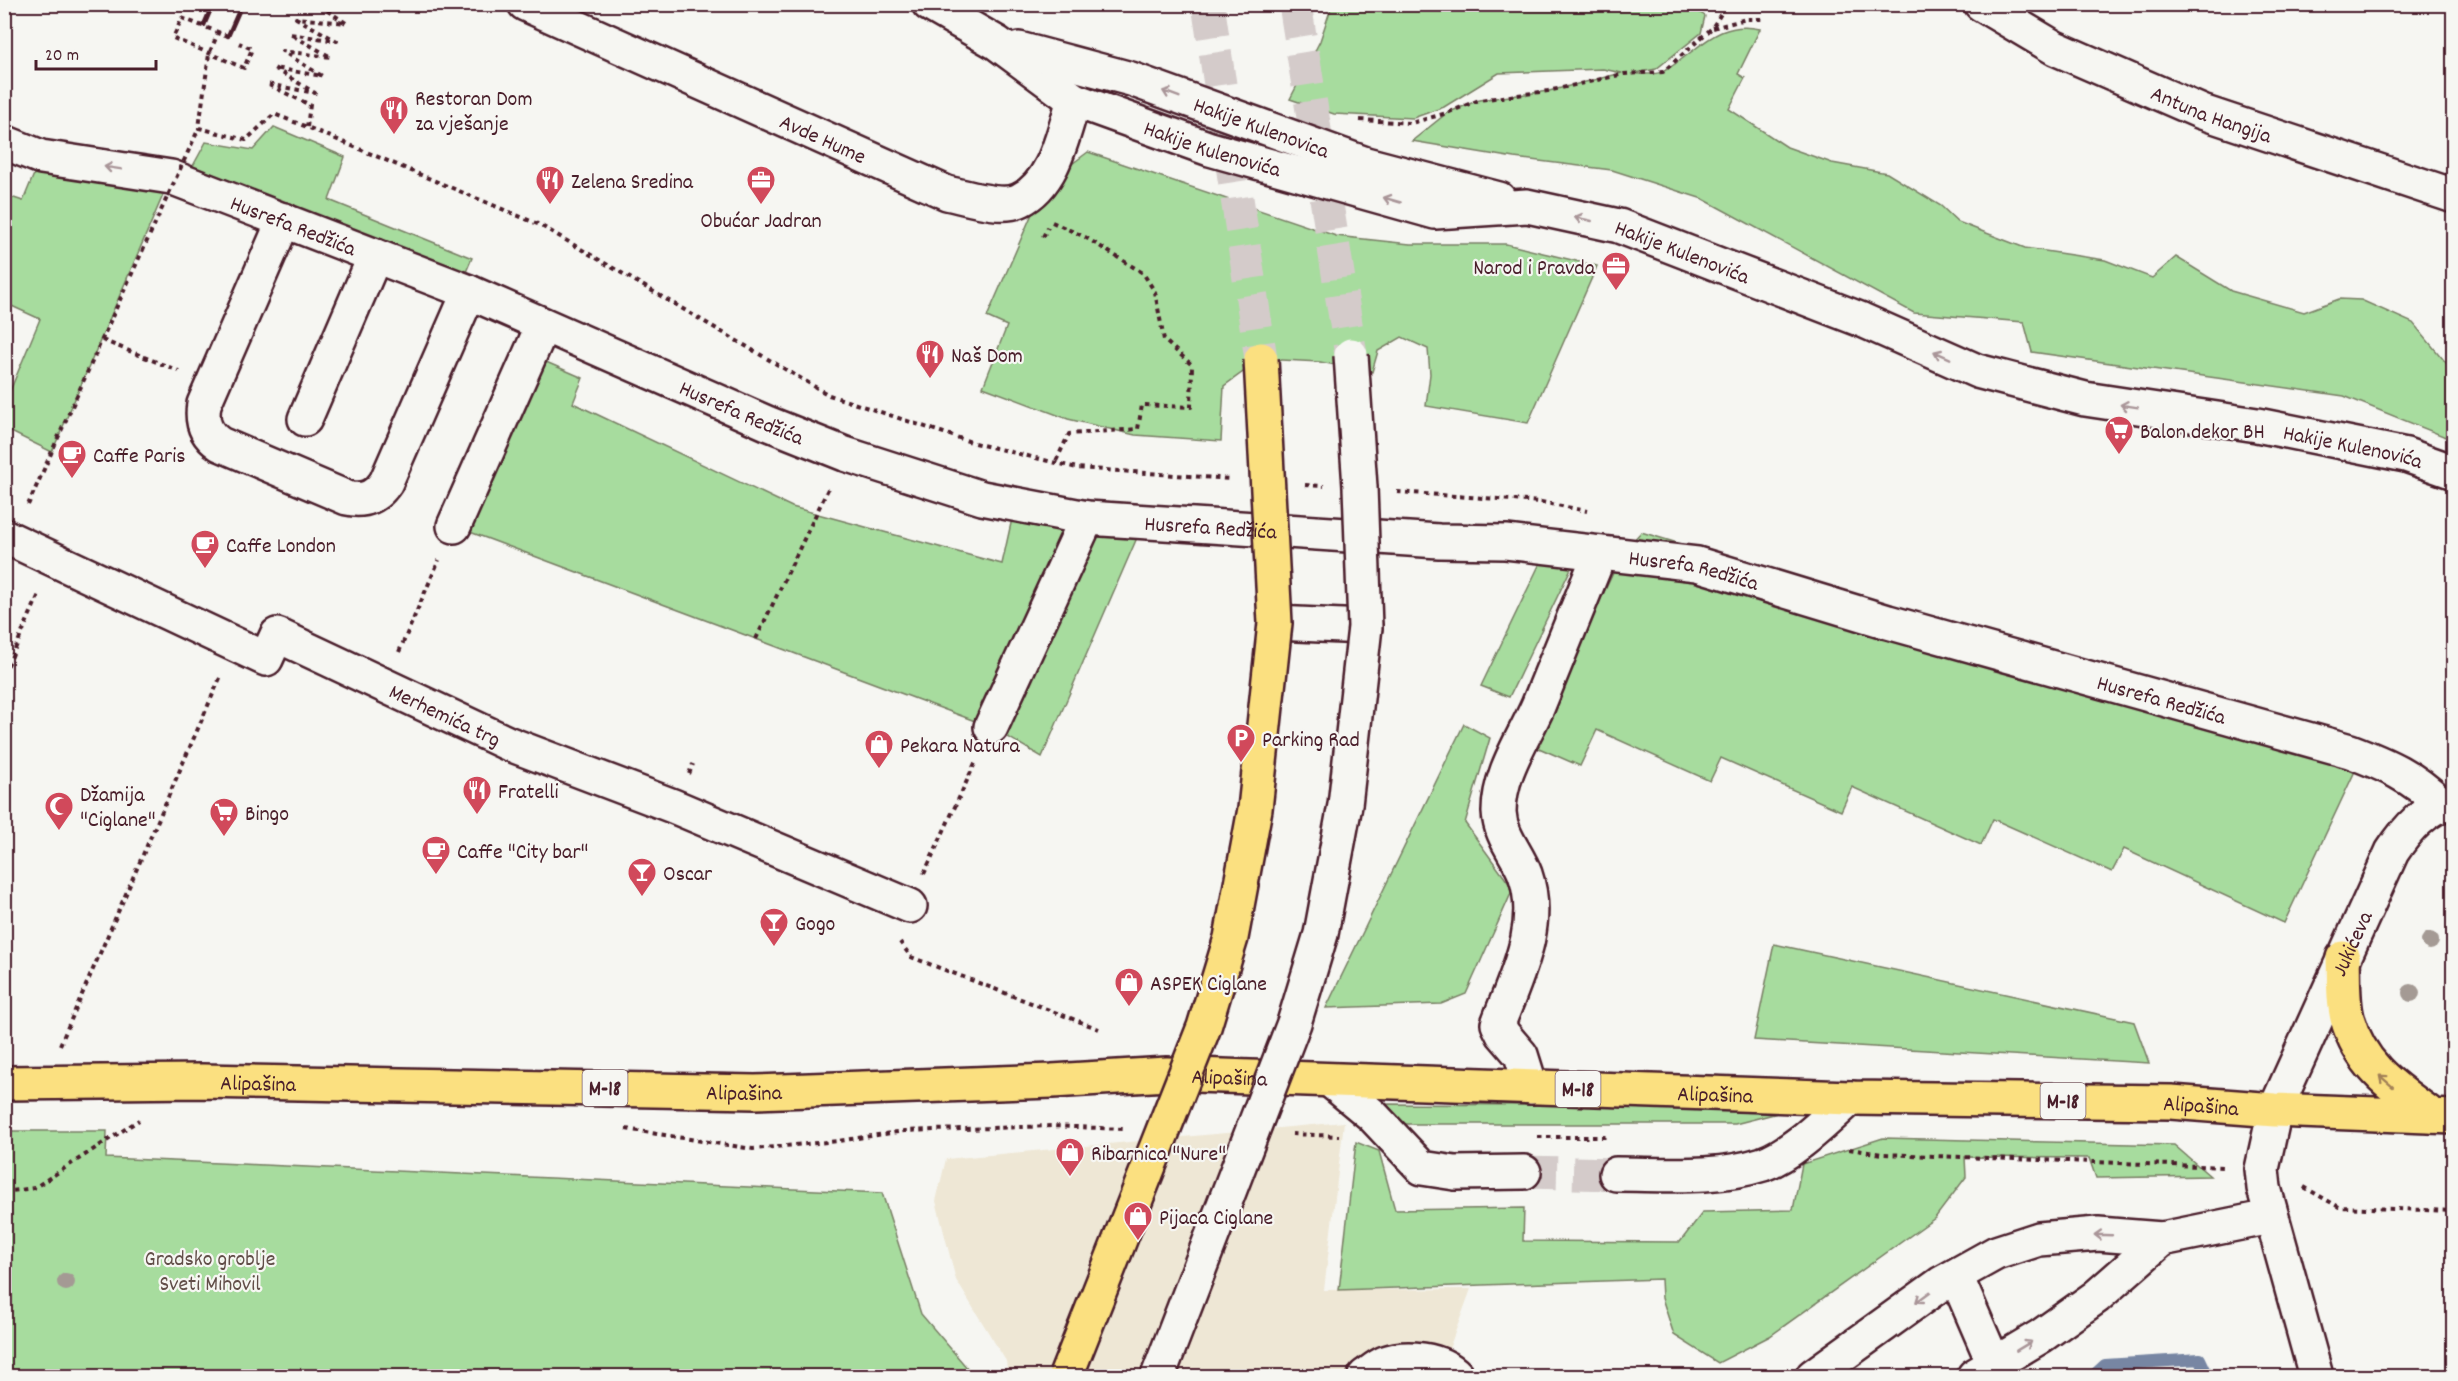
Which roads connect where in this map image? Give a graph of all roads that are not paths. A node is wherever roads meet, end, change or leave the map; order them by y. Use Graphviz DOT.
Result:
graph roads {
  1 [pos="525,4"];
  2 [pos="929,4"];
  3 [pos="1981,4"];
  4 [pos="997,43"];
  5 [pos="1074,100"];
  6 [pos="4,142"];
  7 [pos="2454,196"];
  8 [pos="1527,206"];
  9 [pos="284,220"];
  10 [pos="375,256"];
  11 [pos="469,292"];
  12 [pos="543,325"];
  13 [pos="1351,355"];
  14 [pos="1261,358"];
  15 [pos="304,419"];
  16 [pos="2454,472"];
  17 [pos="1087,518"];
  18 [pos="454,526"];
  19 [pos="8,538"];
  20 [pos="1600,553"];
  21 [pos="1275,623"];
  22 [pos="1365,627"];
  23 [pos="992,727"];
  24 [pos="2447,802"];
  25 [pos="910,906"];
  26 [pos="2343,958"];
  27 [pos="1331,1081"];
  28 [pos="4,1083"];
  29 [pos="1531,1087"];
  30 [pos="1851,1098"];
  31 [pos="2275,1110"];
  32 [pos="2443,1116"];
  33 [pos="1524,1172"];
  34 [pos="1616,1174"];
  35 [pos="2270,1217"];
  36 [pos="2162,1239"];
  37 [pos="1956,1276"];
  38 [pos="1984,1370"];
  39 [pos="1066,1377"];
  40 [pos="1158,1377"];
  41 [pos="1365,1377"];
  42 [pos="1457,1377"];
  43 [pos="1813,1377"];
  44 [pos="2316,1377"];
  1 -- 5 [label="street, Avde Hume"];
  2 -- 4 [label="street, Hakije Kulenovića"];
  3 -- 7 [label="street, Antuna Hangija"];
  4 -- 5 [label="street, Hakije Kulenovića"];
  8 -- 4 [label="street, Hakije Kulenovica, one-way"];
  8 -- 5 [label="street, Hakije Kulenovića, one-way"];
  9 -- 6 [label="street, Husrefa Redžića, one-way"];
  16 -- 8 [label="street, Hakije Kulenovića, one-way"];
  9 -- 10 [label="street, Husrefa Redžića"];
  9 -- 11 [label="street"];
  10 -- 11 [label="street, Husrefa Redžića"];
  10 -- 15 [label="street"];
  11 -- 12 [label="street, Husrefa Redžića"];
  12 -- 17 [label="street, Husrefa Redžića"];
  12 -- 18 [label="street"];
  13 -- 22 [label="street, bridge"];
  14 -- 21 [label="main road, bridge"];
  17 -- 20 [label="street, Husrefa Redžića"];
  17 -- 23 [label="street"];
  19 -- 25 [label="street, Merhemića trg"];
  20 -- 24 [label="street, Husrefa Redžića"];
  20 -- 29 [label="street"];
  21 -- 22 [label="street"];
  21 -- 39 [label="main road, bridge"];
  22 -- 40 [label="street, bridge"];
  24 -- 26 [label="street, Jukićeva"];
  26 -- 31 [label="street, Jukićeva"];
  32 -- 26 [label="main road, one-way"];
  27 -- 28 [label="main road, Alipašina / M-18"];
  27 -- 29 [label="main road, Alipašina / M-18"];
  27 -- 33 [label="street"];
  29 -- 30 [label="main road, Alipašina / M-18"];
  30 -- 31 [label="main road, Alipašina / M-18"];
  30 -- 34 [label="street"];
  31 -- 32 [label="main road, Alipašina / M-18"];
  31 -- 35 [label="street, Jukićeva"];
  35 -- 36 [label="street"];
  35 -- 44 [label="street, Jukićeva"];
  36 -- 37 [label="street, one-way"];
  38 -- 36 [label="street, one-way"];
  37 -- 38 [label="street"];
  37 -- 43 [label="street, one-way"];
  41 -- 42 [label="street"];
}
